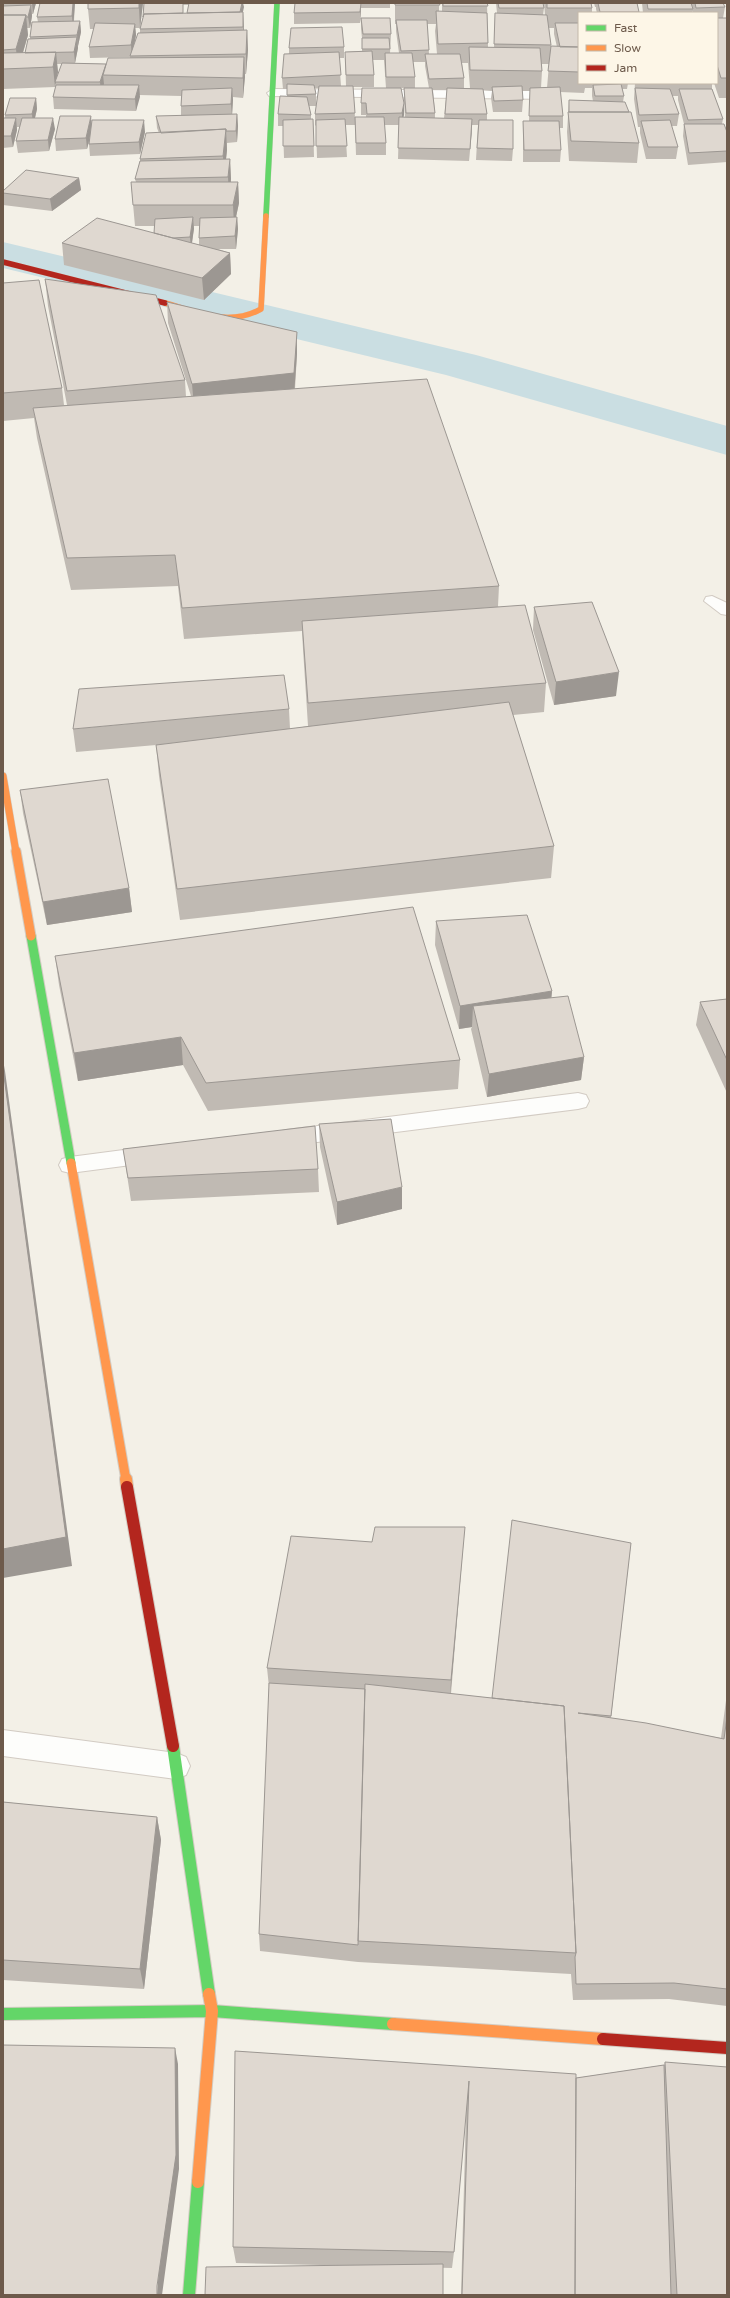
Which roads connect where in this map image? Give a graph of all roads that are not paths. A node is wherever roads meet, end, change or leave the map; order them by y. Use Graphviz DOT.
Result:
graph roads {
  1 [pos="277,3"];
  2 [pos="273,92"];
  3 [pos="554,95"];
  4 [pos="3,262"];
  5 [pos="712,601"];
  6 [pos="727,610"];
  7 [pos="3,776"];
  8 [pos="578,1101"];
  9 [pos="266,1140"];
  10 [pos="172,1152"];
  11 [pos="70,1165"];
  12 [pos="3,1743"];
  13 [pos="176,1766"];
  14 [pos="212,2011"];
  15 [pos="3,2014"];
  16 [pos="727,2048"];
  17 [pos="189,2295"];
  1 -- 2 [label="street"];
  2 -- 3 [label="street"];
  2 -- 4 [label="street"];
  5 -- 6 [label="street"];
  7 -- 11 [label="street"];
  8 -- 9 [label="street"];
  10 -- 11 [label="street"];
  11 -- 13 [label="street"];
  12 -- 13 [label="street"];
  13 -- 14 [label="street"];
  14 -- 15 [label="street"];
  14 -- 16 [label="street"];
  14 -- 17 [label="street"];
}
